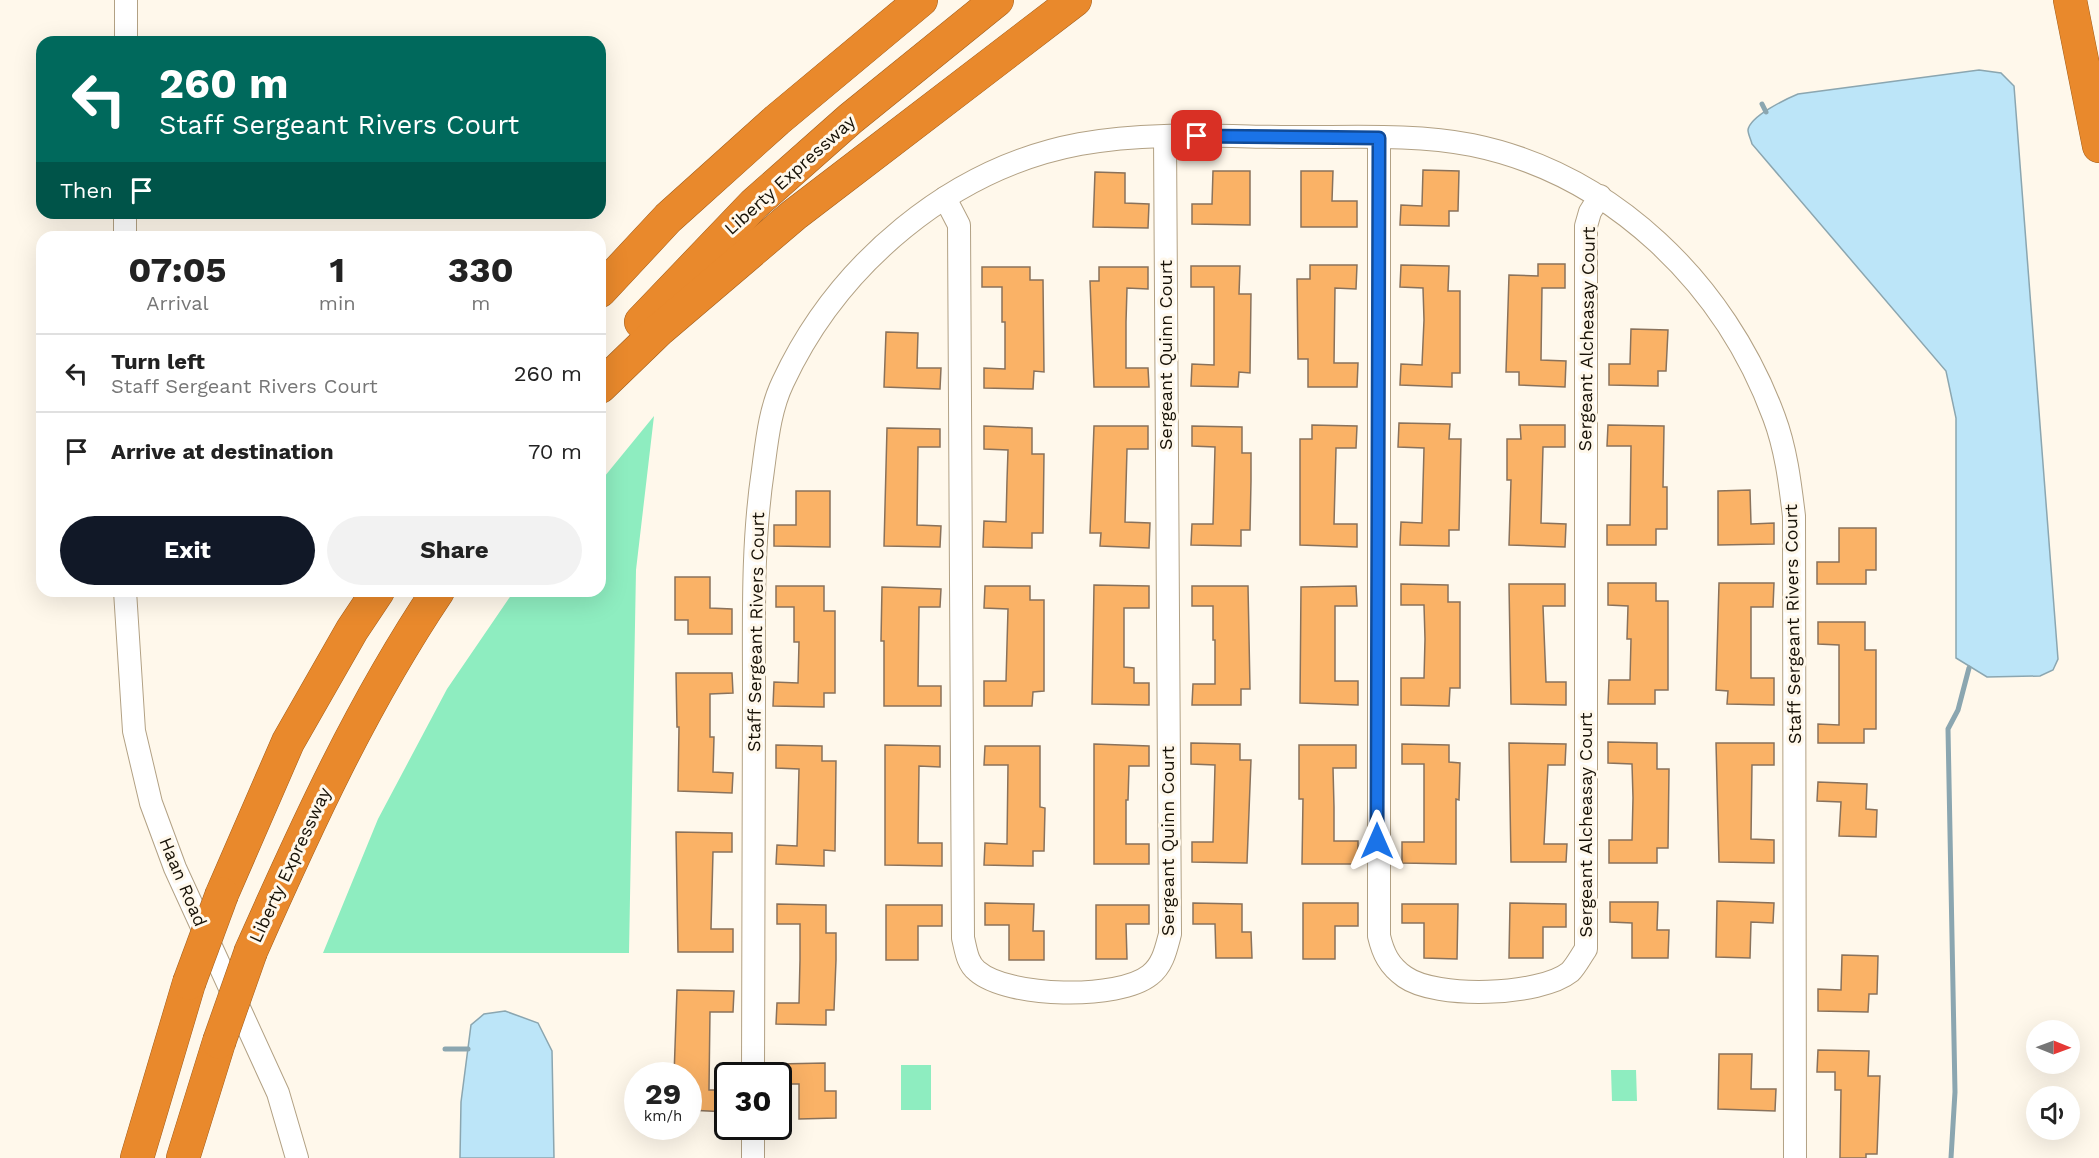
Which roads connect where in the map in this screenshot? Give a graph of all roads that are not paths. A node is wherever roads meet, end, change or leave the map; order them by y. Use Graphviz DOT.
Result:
graph roads {
  1 [pos="126,0"];
  2 [pos="921,0"];
  3 [pos="997,0"];
  4 [pos="1075,0"];
  5 [pos="2070,0"];
  6 [pos="126,36"];
  7 [pos="1165,137"];
  8 [pos="1379,138"];
  9 [pos="2099,146"];
  10 [pos="1600,196"];
  11 [pos="945,198"];
  12 [pos="606,285"];
  13 [pos="606,361"];
  14 [pos="606,381"];
  15 [pos="126,597"];
  16 [pos="374,597"];
  17 [pos="434,597"];
  18 [pos="753,1062"];
  19 [pos="753,1140"];
  20 [pos="138,1158"];
  21 [pos="183,1158"];
  22 [pos="297,1158"];
  23 [pos="753,1158"];
  24 [pos="1796,1158"];
  1 -- 6 [label="street"];
  2 -- 12 [label="highway"];
  3 -- 13 [label="highway, Liberty Expressway"];
  4 -- 14 [label="highway"];
  5 -- 9 [label="highway"];
  7 -- 8 [label="street, Staff Sergeant Rivers Court"];
  7 -- 11 [label="street, Staff Sergeant Rivers Court"];
  7 -- 11 [label="street, Sergeant Quinn Court"];
  8 -- 10 [label="street, Staff Sergeant Rivers Court"];
  8 -- 10 [label="street, Sergeant Alcheasay Court"];
  10 -- 24 [label="street, Staff Sergeant Rivers Court"];
  11 -- 18 [label="street, Staff Sergeant Rivers Court"];
  15 -- 22 [label="street, Haan Road"];
  16 -- 20 [label="highway, bridge"];
  17 -- 21 [label="highway, Liberty Expressway, bridge"];
  19 -- 23 [label="street"];
}
